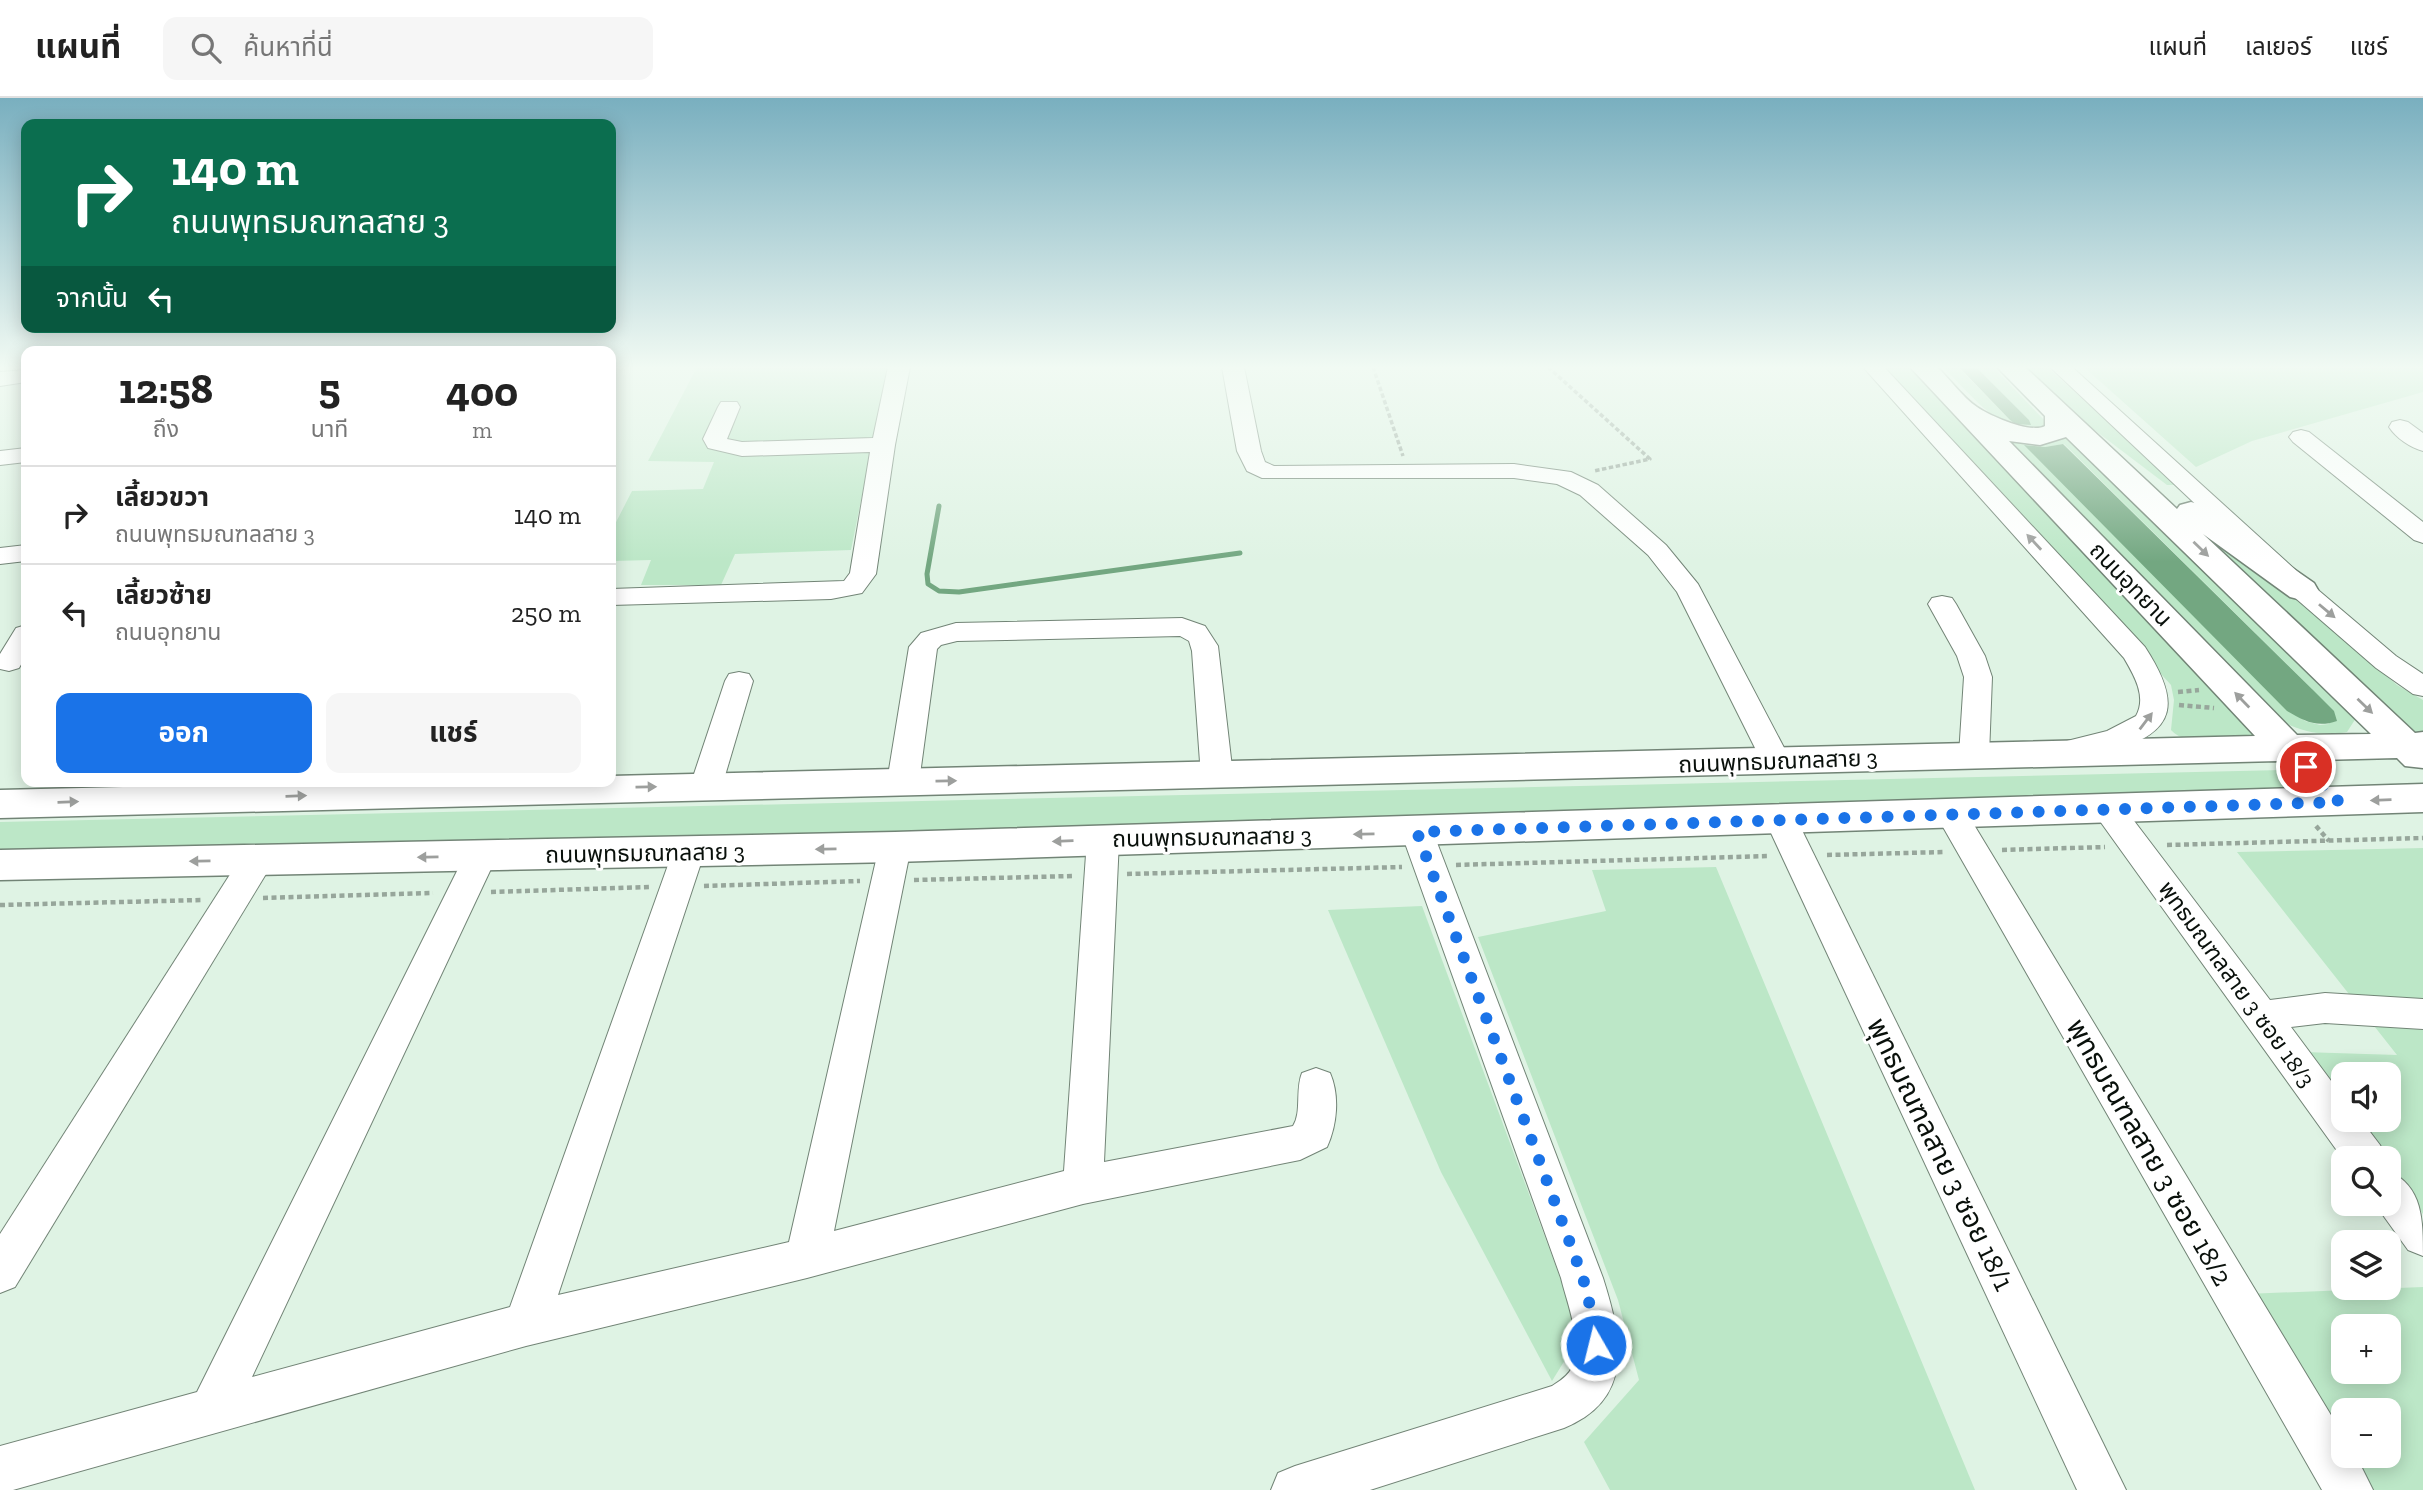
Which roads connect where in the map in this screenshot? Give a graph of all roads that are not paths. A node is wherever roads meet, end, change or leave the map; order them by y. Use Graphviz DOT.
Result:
graph roads {
  1 [pos="718,432"];
  2 [pos="886,432"];
  3 [pos="1244,432"];
  4 [pos="1933,432"];
  5 [pos="1986,432"];
  6 [pos="2013,432"];
  7 [pos="2056,432"];
  8 [pos="2080,432"];
  9 [pos="2091,432"];
  10 [pos="2130,432"];
  11 [pos="2408,432"];
  12 [pos="2301,437"];
  13 [pos="883,444"];
  14 [pos="2423,444"];
  15 [pos="21,456"];
  16 [pos="0,458"];
  17 [pos="2423,535"];
  18 [pos="21,554"];
  19 [pos="0,556"];
  20 [pos="2302,590"];
  21 [pos="616,597"];
  22 [pos="1942,604"];
  23 [pos="21,644"];
  24 [pos="12,662"];
  25 [pos="739,681"];
  26 [pos="2423,687"];
  27 [pos="2290,750"];
  28 [pos="2417,751"];
  29 [pos="2037,754"];
  30 [pos="1973,755"];
  31 [pos="1776,761"];
  32 [pos="1217,776"];
  33 [pos="903,782"];
  34 [pos="616,786"];
  35 [pos="706,786"];
  36 [pos="481,787"];
  37 [pos="2423,798"];
  38 [pos="2339,802"];
  39 [pos="0,804"];
  40 [pos="2108,808"];
  41 [pos="1951,813"];
  42 [pos="1780,818"];
  43 [pos="1423,849"];
  44 [pos="481,856"];
  45 [pos="1102,857"];
  46 [pos="257,860"];
  47 [pos="891,864"];
  48 [pos="0,865"];
  49 [pos="683,869"];
  50 [pos="2423,1014"];
  51 [pos="2260,1016"];
  52 [pos="1316,1085"];
  53 [pos="2356,1146"];
  54 [pos="1083,1185"];
  55 [pos="2401,1206"];
  56 [pos="2423,1236"];
  57 [pos="807,1258"];
  58 [pos="0,1272"];
  59 [pos="526,1324"];
  60 [pos="212,1412"];
  61 [pos="0,1470"];
  62 [pos="1295,1490"];
  63 [pos="2102,1490"];
  64 [pos="2349,1490"];
  1 -- 13 [label="street"];
  2 -- 13 [label="street"];
  3 -- 31 [label="street"];
  29 -- 4 [label="street, ถนนอุทยาน, one-way"];
  27 -- 5 [label="main road, ถนนอุทยาน, one-way"];
  6 -- 7 [label="main road"];
  8 -- 28 [label="main road, one-way"];
  9 -- 20 [label="main road"];
  10 -- 20 [label="street"];
  11 -- 14 [label="street"];
  12 -- 17 [label="street"];
  13 -- 21 [label="street"];
  15 -- 16 [label="street"];
  18 -- 19 [label="street"];
  20 -- 26 [label="street, one-way"];
  22 -- 30 [label="street"];
  23 -- 24 [label="street"];
  25 -- 35 [label="street"];
  27 -- 28 [label="main road, ถนนพุทธมณฑลสาย 3"];
  27 -- 29 [label="main road, ถนนพุทธมณฑลสาย 3"];
  27 -- 38 [label="main road, ถนนอุทยาน"];
  29 -- 30 [label="main road, ถนนพุทธมณฑลสาย 3"];
  30 -- 31 [label="main road, ถนนพุทธมณฑลสาย 3"];
  31 -- 32 [label="main road, ถนนพุทธมณฑลสาย 3"];
  33 -- 32 [label="main road, ถนนพุทธมณฑลสาย 3, one-way"];
  32 -- 33 [label="street"];
  33 -- 35 [label="main road, ถนนพุทธมณฑลสาย 3"];
  34 -- 35 [label="main road, ถนนพุทธมณฑลสาย 3, one-way"];
  39 -- 36 [label="main road, ถนนพุทธมณฑลสาย 3, one-way"];
  37 -- 38 [label="main road, ถนนพุทธมณฑลสาย 3, one-way"];
  38 -- 40 [label="main road, ถนนพุทธมณฑลสาย 3"];
  40 -- 41 [label="main road, ถนนพุทธมณฑลสาย 3"];
  40 -- 51 [label="street, พุทธมณฑลสาย 3 ซอย 18/3"];
  41 -- 42 [label="main road, ถนนพุทธมณฑลสาย 3"];
  41 -- 64 [label="street, พุทธมณฑลสาย 3 ซอย 18/2"];
  42 -- 43 [label="main road, ถนนพุทธมณฑลสาย 3"];
  42 -- 63 [label="street, พุทธมณฑลสาย 3 ซอย 18/1"];
  43 -- 45 [label="main road, ถนนพุทธมณฑลสาย 3, one-way"];
  43 -- 62 [label="street"];
  44 -- 46 [label="main road, ถนนพุทธมณฑลสาย 3, one-way"];
  44 -- 49 [label="main road, ถนนพุทธมณฑลสาย 3"];
  44 -- 60 [label="street"];
  45 -- 47 [label="main road, ถนนพุทธมณฑลสาย 3, one-way"];
  45 -- 54 [label="street"];
  46 -- 48 [label="main road, ถนนพุทธมณฑลสาย 3, one-way"];
  46 -- 58 [label="street"];
  47 -- 49 [label="main road, ถนนพุทธมณฑลสาย 3, one-way"];
  47 -- 57 [label="street"];
  49 -- 59 [label="street"];
  50 -- 51 [label="street"];
  51 -- 53 [label="street, พุทธมณฑลสาย 3 ซอย 18/3"];
  52 -- 54 [label="street"];
  54 -- 57 [label="street"];
  55 -- 56 [label="street"];
  57 -- 59 [label="street"];
  59 -- 60 [label="street"];
  60 -- 61 [label="street"];
}
